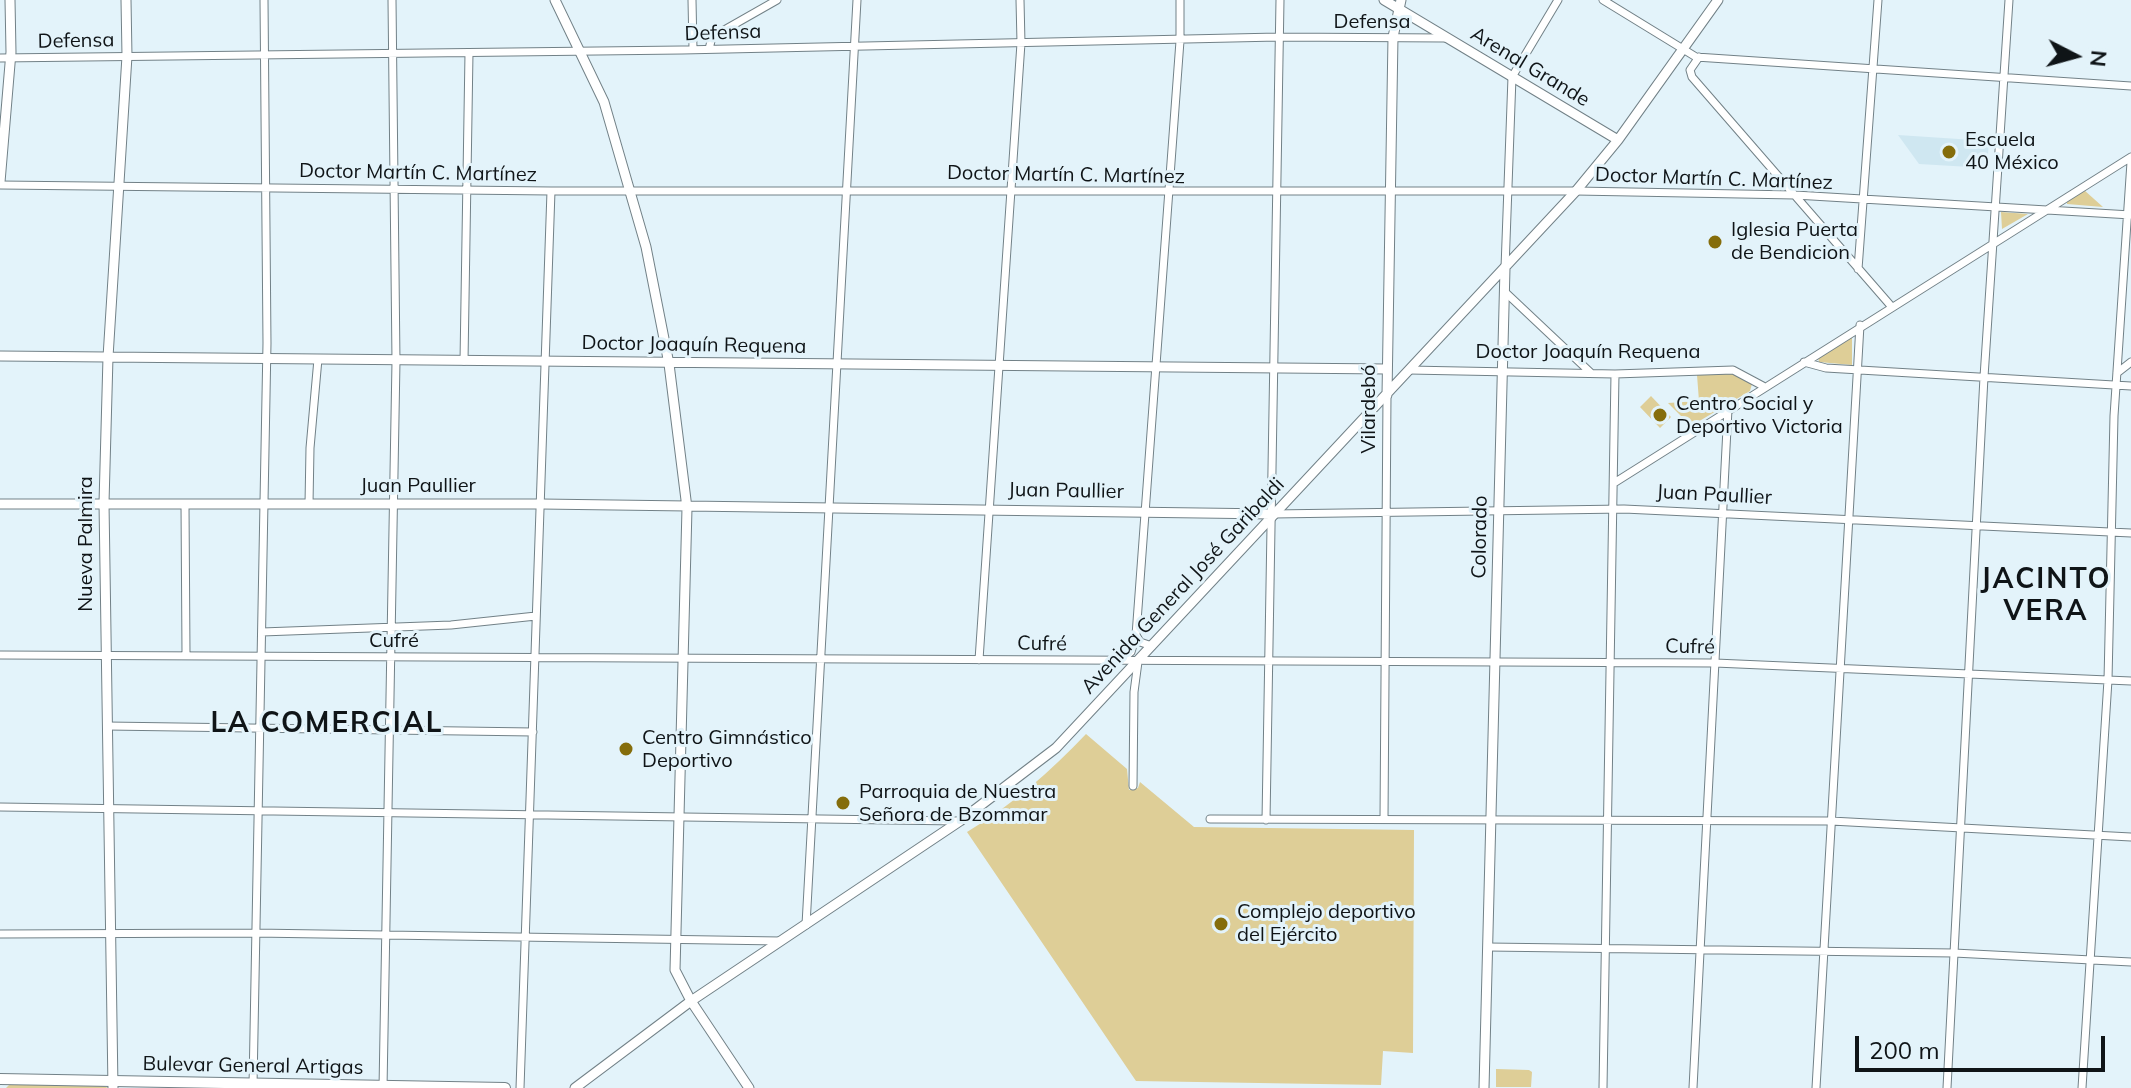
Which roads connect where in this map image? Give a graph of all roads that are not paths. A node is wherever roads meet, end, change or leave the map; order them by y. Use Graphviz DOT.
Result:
graph roads {
  1 [pos="10,0"];
  2 [pos="126,0"];
  3 [pos="264,0"];
  4 [pos="392,0"];
  5 [pos="555,0"];
  6 [pos="692,0"];
  7 [pos="777,0"];
  8 [pos="857,0"];
  9 [pos="1020,0"];
  10 [pos="1180,0"];
  11 [pos="1280,0"];
  12 [pos="1384,0"];
  13 [pos="1558,0"];
  14 [pos="1603,0"];
  15 [pos="1718,0"];
  16 [pos="1878,0"];
  17 [pos="2009,0"];
  18 [pos="1399,4"];
  19 [pos="1278,37"];
  20 [pos="1393,37"];
  21 [pos="1447,38"];
  22 [pos="1180,41"];
  23 [pos="1021,43"];
  24 [pos="857,44"];
  25 [pos="693,49"];
  26 [pos="709,49"];
  27 [pos="1685,49"];
  28 [pos="581,51"];
  29 [pos="469,53"];
  30 [pos="392,54"];
  31 [pos="265,55"];
  32 [pos="127,56"];
  33 [pos="1699,57"];
  34 [pos="5,58"];
  35 [pos="1873,69"];
  36 [pos="1512,77"];
  37 [pos="2004,77"];
  38 [pos="2131,86"];
  39 [pos="1618,140"];
  40 [pos="2131,159"];
  41 [pos="0,183"];
  42 [pos="118,185"];
  43 [pos="264,187"];
  44 [pos="393,188"];
  45 [pos="467,188"];
  46 [pos="1012,189"];
  47 [pos="551,191"];
  48 [pos="630,191"];
  49 [pos="845,191"];
  50 [pos="1390,191"];
  51 [pos="1507,191"];
  52 [pos="1576,191"];
  53 [pos="1169,192"];
  54 [pos="1275,193"];
  55 [pos="1795,195"];
  56 [pos="1864,200"];
  57 [pos="1996,206"];
  58 [pos="2046,209"];
  59 [pos="2129,220"];
  60 [pos="1994,242"];
  61 [pos="1505,268"];
  62 [pos="1858,269"];
  63 [pos="1504,291"];
  64 [pos="1891,306"];
  65 [pos="1860,325"];
  66 [pos="0,356"];
  67 [pos="108,357"];
  68 [pos="265,358"];
  69 [pos="318,359"];
  70 [pos="396,361"];
  71 [pos="464,361"];
  72 [pos="545,361"];
  73 [pos="1804,362"];
  74 [pos="2131,362"];
  75 [pos="669,364"];
  76 [pos="836,366"];
  77 [pos="1001,367"];
  78 [pos="1156,368"];
  79 [pos="1272,369"];
  80 [pos="1387,369"];
  81 [pos="1857,369"];
  82 [pos="1409,370"];
  83 [pos="1502,371"];
  84 [pos="1591,373"];
  85 [pos="2117,373"];
  86 [pos="1615,374"];
  87 [pos="1984,377"];
  88 [pos="2117,385"];
  89 [pos="1763,386"];
  90 [pos="2131,386"];
  91 [pos="1387,395"];
  92 [pos="1728,409"];
  93 [pos="1614,483"];
  94 [pos="104,503"];
  95 [pos="262,503"];
  96 [pos="0,504"];
  97 [pos="185,504"];
  98 [pos="309,504"];
  99 [pos="393,504"];
  100 [pos="541,504"];
  101 [pos="687,508"];
  102 [pos="827,509"];
  103 [pos="989,509"];
  104 [pos="1614,509"];
  105 [pos="1145,510"];
  106 [pos="1386,511"];
  107 [pos="1498,512"];
  108 [pos="1724,513"];
  109 [pos="1273,514"];
  110 [pos="1850,519"];
  111 [pos="1977,525"];
  112 [pos="2111,532"];
  113 [pos="2131,533"];
  114 [pos="536,616"];
  115 [pos="391,625"];
  116 [pos="262,632"];
  117 [pos="1136,635"];
  118 [pos="1152,646"];
  119 [pos="104,654"];
  120 [pos="186,654"];
  121 [pos="0,655"];
  122 [pos="262,656"];
  123 [pos="391,657"];
  124 [pos="535,658"];
  125 [pos="682,658"];
  126 [pos="818,658"];
  127 [pos="1269,659"];
  128 [pos="979,660"];
  129 [pos="1385,660"];
  130 [pos="1120,661"];
  131 [pos="1495,661"];
  132 [pos="1138,662"];
  133 [pos="1611,662"];
  134 [pos="1715,663"];
  135 [pos="1841,669"];
  136 [pos="1970,675"];
  137 [pos="2108,680"];
  138 [pos="2131,681"];
  139 [pos="1116,685"];
  140 [pos="1134,692"];
  141 [pos="107,726"];
  142 [pos="260,729"];
  143 [pos="389,730"];
  144 [pos="533,732"];
  145 [pos="1133,786"];
  146 [pos="0,807"];
  147 [pos="108,809"];
  148 [pos="257,810"];
  149 [pos="388,811"];
  150 [pos="531,813"];
  151 [pos="677,816"];
  152 [pos="811,817"];
  153 [pos="1210,819"];
  154 [pos="1384,819"];
  155 [pos="1266,820"];
  156 [pos="1608,820"];
  157 [pos="960,821"];
  158 [pos="1491,821"];
  159 [pos="1707,821"];
  160 [pos="1831,821"];
  161 [pos="1962,829"];
  162 [pos="2099,835"];
  163 [pos="2131,837"];
  164 [pos="806,925"];
  165 [pos="111,932"];
  166 [pos="255,933"];
  167 [pos="0,934"];
  168 [pos="385,935"];
  169 [pos="526,937"];
  170 [pos="674,938"];
  171 [pos="780,941"];
  172 [pos="1488,947"];
  173 [pos="1605,949"];
  174 [pos="1700,949"];
  175 [pos="1824,950"];
  176 [pos="1954,953"];
  177 [pos="2090,960"];
  178 [pos="2131,962"];
  179 [pos="691,1001"];
  180 [pos="0,1079"];
  181 [pos="113,1084"];
  182 [pos="253,1086"];
  183 [pos="383,1087"];
  184 [pos="505,1088"];
  185 [pos="520,1088"];
  186 [pos="575,1088"];
  187 [pos="749,1088"];
  188 [pos="1484,1088"];
  189 [pos="1603,1088"];
  190 [pos="1693,1088"];
  191 [pos="1816,1088"];
  192 [pos="1947,1088"];
  193 [pos="2082,1088"];
  1 -- 34 [label="street"];
  2 -- 32 [label="street, Nueva Palmira"];
  3 -- 31 [label="street"];
  4 -- 30 [label="street"];
  5 -- 28 [label="street"];
  6 -- 25 [label="street"];
  7 -- 26 [label="street"];
  8 -- 24 [label="street"];
  9 -- 23 [label="street"];
  10 -- 22 [label="street"];
  11 -- 19 [label="street"];
  12 -- 18 [label="street, Arenal Grande"];
  13 -- 36 [label="street, Colorado"];
  14 -- 27 [label="street"];
  15 -- 27 [label="street, Avenida General José Garibaldi"];
  16 -- 35 [label="street"];
  17 -- 37 [label="street"];
  18 -- 20 [label="street, Vilardebó"];
  18 -- 21 [label="street, Arenal Grande"];
  19 -- 20 [label="street, Defensa"];
  19 -- 22 [label="street, Defensa"];
  19 -- 54 [label="street"];
  20 -- 21 [label="street, Defensa"];
  20 -- 50 [label="street, Vilardebó"];
  21 -- 36 [label="street, Arenal Grande"];
  22 -- 23 [label="street, Defensa"];
  22 -- 53 [label="street"];
  23 -- 24 [label="street, Defensa"];
  23 -- 46 [label="street"];
  24 -- 26 [label="street, Defensa"];
  24 -- 49 [label="street"];
  25 -- 26 [label="street, Defensa"];
  25 -- 28 [label="street, Defensa"];
  27 -- 33 [label="street"];
  27 -- 39 [label="street, Avenida General José Garibaldi"];
  28 -- 29 [label="street, Defensa"];
  28 -- 48 [label="street"];
  29 -- 30 [label="street, Defensa"];
  29 -- 45 [label="street"];
  30 -- 31 [label="street, Defensa"];
  30 -- 44 [label="street"];
  31 -- 32 [label="street, Defensa"];
  31 -- 43 [label="street"];
  32 -- 34 [label="street, Defensa"];
  32 -- 42 [label="street, Nueva Palmira"];
  33 -- 35 [label="street"];
  33 -- 55 [label="street"];
  34 -- 41 [label="street"];
  35 -- 37 [label="street"];
  35 -- 56 [label="street"];
  36 -- 39 [label="street, Arenal Grande"];
  36 -- 51 [label="street, Colorado"];
  37 -- 38 [label="street"];
  37 -- 57 [label="street"];
  39 -- 52 [label="street, Avenida General José Garibaldi"];
  40 -- 58 [label="street"];
  40 -- 59 [label="street"];
  41 -- 42 [label="street, Doctor Martín C. Martínez"];
  42 -- 43 [label="street, Doctor Martín C. Martínez"];
  42 -- 67 [label="street, Nueva Palmira"];
  43 -- 44 [label="street, Doctor Martín C. Martínez"];
  43 -- 68 [label="street"];
  44 -- 45 [label="street, Doctor Martín C. Martínez"];
  44 -- 70 [label="street"];
  45 -- 47 [label="street, Doctor Martín C. Martínez"];
  45 -- 71 [label="street"];
  46 -- 49 [label="street, Doctor Martín C. Martínez"];
  46 -- 53 [label="street, Doctor Martín C. Martínez"];
  46 -- 77 [label="street"];
  47 -- 48 [label="street, Doctor Martín C. Martínez"];
  47 -- 72 [label="street"];
  48 -- 49 [label="street, Doctor Martín C. Martínez"];
  48 -- 75 [label="street"];
  49 -- 76 [label="street"];
  50 -- 51 [label="street, Doctor Martín C. Martínez"];
  50 -- 54 [label="street, Doctor Martín C. Martínez"];
  50 -- 80 [label="street, Vilardebó"];
  51 -- 52 [label="street, Doctor Martín C. Martínez"];
  51 -- 61 [label="street, Colorado"];
  52 -- 55 [label="street, Doctor Martín C. Martínez"];
  52 -- 61 [label="street, Avenida General José Garibaldi"];
  53 -- 54 [label="street, Doctor Martín C. Martínez"];
  53 -- 78 [label="street"];
  54 -- 79 [label="street"];
  55 -- 56 [label="street, Doctor Martín C. Martínez"];
  55 -- 62 [label="street"];
  56 -- 57 [label="street, Doctor Martín C. Martínez"];
  56 -- 62 [label="street"];
  57 -- 58 [label="street, Doctor Martín C. Martínez"];
  57 -- 60 [label="street"];
  58 -- 59 [label="street, Doctor Martín C. Martínez"];
  58 -- 60 [label="street"];
  59 -- 85 [label="street"];
  60 -- 64 [label="street"];
  60 -- 87 [label="street"];
  61 -- 63 [label="street, Colorado"];
  61 -- 82 [label="street, Avenida General José Garibaldi"];
  62 -- 64 [label="street"];
  63 -- 83 [label="street, Colorado"];
  63 -- 84 [label="street"];
  64 -- 65 [label="street"];
  65 -- 73 [label="street"];
  65 -- 81 [label="street"];
  66 -- 67 [label="street, Doctor Joaquín Requena"];
  67 -- 68 [label="street, Doctor Joaquín Requena"];
  67 -- 94 [label="street, Nueva Palmira"];
  68 -- 69 [label="street, Doctor Joaquín Requena"];
  68 -- 95 [label="street"];
  69 -- 70 [label="street, Doctor Joaquín Requena"];
  69 -- 98 [label="street"];
  70 -- 71 [label="street, Doctor Joaquín Requena"];
  70 -- 99 [label="street"];
  71 -- 72 [label="street, Doctor Joaquín Requena"];
  72 -- 75 [label="street, Doctor Joaquín Requena"];
  72 -- 100 [label="street"];
  73 -- 81 [label="street"];
  73 -- 89 [label="street"];
  74 -- 85 [label="street"];
  75 -- 76 [label="street, Doctor Joaquín Requena"];
  75 -- 101 [label="street"];
  76 -- 77 [label="street, Doctor Joaquín Requena"];
  76 -- 102 [label="street"];
  77 -- 78 [label="street, Doctor Joaquín Requena"];
  77 -- 103 [label="street"];
  78 -- 79 [label="street, Doctor Joaquín Requena"];
  78 -- 105 [label="street"];
  79 -- 80 [label="street, Doctor Joaquín Requena"];
  79 -- 109 [label="street"];
  80 -- 91 [label="street, Vilardebó"];
  81 -- 87 [label="street"];
  81 -- 110 [label="street"];
  82 -- 83 [label="street, Doctor Joaquín Requena"];
  82 -- 91 [label="street, Avenida General José Garibaldi"];
  83 -- 84 [label="street, Doctor Joaquín Requena"];
  83 -- 107 [label="street, Colorado"];
  84 -- 86 [label="street, Doctor Joaquín Requena"];
  85 -- 88 [label="street"];
  86 -- 89 [label="street, Doctor Joaquín Requena"];
  86 -- 93 [label="street"];
  87 -- 88 [label="street"];
  87 -- 111 [label="street"];
  88 -- 90 [label="street"];
  88 -- 112 [label="street"];
  89 -- 92 [label="street"];
  91 -- 106 [label="street, Vilardebó"];
  91 -- 109 [label="street, Avenida General José Garibaldi"];
  92 -- 93 [label="street"];
  92 -- 108 [label="street"];
  93 -- 104 [label="street"];
  94 -- 96 [label="street, Juan Paullier"];
  94 -- 97 [label="street, Juan Paullier"];
  94 -- 119 [label="street, Nueva Palmira"];
  95 -- 97 [label="street, Juan Paullier"];
  95 -- 98 [label="street, Juan Paullier"];
  95 -- 116 [label="street"];
  97 -- 120 [label="street"];
  98 -- 99 [label="street, Juan Paullier"];
  99 -- 100 [label="street, Juan Paullier"];
  99 -- 115 [label="street"];
  100 -- 101 [label="street, Juan Paullier"];
  100 -- 114 [label="street"];
  101 -- 102 [label="street, Juan Paullier"];
  101 -- 125 [label="street"];
  102 -- 103 [label="street, Juan Paullier"];
  102 -- 126 [label="street"];
  103 -- 105 [label="street, Juan Paullier"];
  103 -- 128 [label="street"];
  104 -- 107 [label="street, Juan Paullier"];
  104 -- 108 [label="street, Juan Paullier"];
  104 -- 133 [label="street"];
  105 -- 109 [label="street, Juan Paullier"];
  105 -- 117 [label="street"];
  106 -- 107 [label="street, Juan Paullier"];
  106 -- 109 [label="street, Juan Paullier"];
  106 -- 129 [label="street, Vilardebó"];
  107 -- 131 [label="street, Colorado"];
  108 -- 110 [label="street, Juan Paullier"];
  108 -- 134 [label="street"];
  109 -- 118 [label="street, Avenida General José Garibaldi"];
  109 -- 127 [label="street"];
  110 -- 111 [label="street, Juan Paullier"];
  110 -- 135 [label="street"];
  111 -- 112 [label="street, Juan Paullier"];
  111 -- 136 [label="street"];
  112 -- 113 [label="street, Juan Paullier"];
  112 -- 137 [label="street"];
  114 -- 115 [label="street"];
  114 -- 124 [label="street"];
  115 -- 116 [label="street"];
  115 -- 123 [label="street"];
  116 -- 122 [label="street"];
  117 -- 118 [label="street"];
  117 -- 130 [label="street"];
  118 -- 132 [label="street, Avenida General José Garibaldi"];
  119 -- 120 [label="street, Cufré"];
  119 -- 121 [label="street, Cufré"];
  119 -- 141 [label="street, Nueva Palmira"];
  120 -- 122 [label="street, Cufré"];
  122 -- 123 [label="street, Cufré"];
  122 -- 142 [label="street"];
  123 -- 124 [label="street, Cufré"];
  123 -- 143 [label="street"];
  124 -- 125 [label="street, Cufré"];
  124 -- 144 [label="street"];
  125 -- 126 [label="street, Cufré"];
  125 -- 151 [label="street"];
  126 -- 128 [label="street, Cufré"];
  126 -- 152 [label="street"];
  127 -- 129 [label="street, Cufré"];
  127 -- 132 [label="street, Cufré"];
  127 -- 155 [label="street"];
  128 -- 130 [label="street, Cufré"];
  129 -- 131 [label="street, Cufré"];
  129 -- 154 [label="street, Vilardebó"];
  130 -- 132 [label="street, Cufré"];
  131 -- 133 [label="street, Cufré"];
  131 -- 158 [label="street, Colorado"];
  132 -- 139 [label="street, Avenida General José Garibaldi"];
  132 -- 140 [label="street"];
  133 -- 134 [label="street, Cufré"];
  133 -- 156 [label="street"];
  134 -- 135 [label="street, Cufré"];
  134 -- 159 [label="street"];
  135 -- 136 [label="street, Cufré"];
  135 -- 160 [label="street"];
  136 -- 137 [label="street, Cufré"];
  136 -- 161 [label="street"];
  137 -- 138 [label="street, Cufré"];
  137 -- 162 [label="street"];
  139 -- 140 [label="street"];
  139 -- 157 [label="street, Avenida General José Garibaldi"];
  140 -- 145 [label="street"];
  141 -- 142 [label="street"];
  141 -- 147 [label="street, Nueva Palmira"];
  142 -- 143 [label="street"];
  142 -- 148 [label="street"];
  143 -- 144 [label="street"];
  143 -- 149 [label="street"];
  144 -- 150 [label="street"];
  146 -- 147 [label="street"];
  147 -- 148 [label="street"];
  147 -- 165 [label="street, Nueva Palmira"];
  148 -- 149 [label="street"];
  148 -- 166 [label="street"];
  149 -- 150 [label="street"];
  149 -- 168 [label="street"];
  150 -- 151 [label="street"];
  150 -- 169 [label="street"];
  151 -- 152 [label="street"];
  151 -- 170 [label="street"];
  152 -- 157 [label="street"];
  152 -- 164 [label="street"];
  153 -- 155 [label="street"];
  154 -- 155 [label="street"];
  154 -- 158 [label="street"];
  156 -- 158 [label="street"];
  156 -- 159 [label="street"];
  156 -- 173 [label="street"];
  157 -- 164 [label="street, Avenida General José Garibaldi"];
  158 -- 172 [label="street, Colorado"];
  159 -- 160 [label="street"];
  159 -- 174 [label="street"];
  160 -- 161 [label="street"];
  160 -- 175 [label="street"];
  161 -- 162 [label="street"];
  161 -- 176 [label="street"];
  162 -- 163 [label="street"];
  162 -- 177 [label="street"];
  164 -- 171 [label="street, Avenida General José Garibaldi"];
  165 -- 166 [label="street"];
  165 -- 167 [label="street"];
  165 -- 181 [label="street, Nueva Palmira"];
  166 -- 168 [label="street"];
  166 -- 182 [label="street"];
  168 -- 169 [label="street"];
  168 -- 183 [label="street"];
  169 -- 170 [label="street"];
  169 -- 185 [label="street"];
  170 -- 171 [label="street"];
  170 -- 179 [label="street"];
  171 -- 179 [label="street, Avenida General José Garibaldi"];
  172 -- 173 [label="street"];
  172 -- 188 [label="street, Colorado"];
  173 -- 174 [label="street"];
  173 -- 189 [label="street"];
  174 -- 175 [label="street"];
  174 -- 190 [label="street"];
  175 -- 176 [label="street"];
  175 -- 191 [label="street"];
  176 -- 177 [label="street"];
  176 -- 192 [label="street"];
  177 -- 178 [label="street"];
  177 -- 193 [label="street"];
  179 -- 186 [label="street, Avenida General José Garibaldi"];
  179 -- 187 [label="street"];
  180 -- 181 [label="main road, Bulevar General Artigas"];
  181 -- 182 [label="main road, Bulevar General Artigas"];
  182 -- 183 [label="main road, Bulevar General Artigas"];
  183 -- 184 [label="main road, Bulevar General Artigas"];
}
